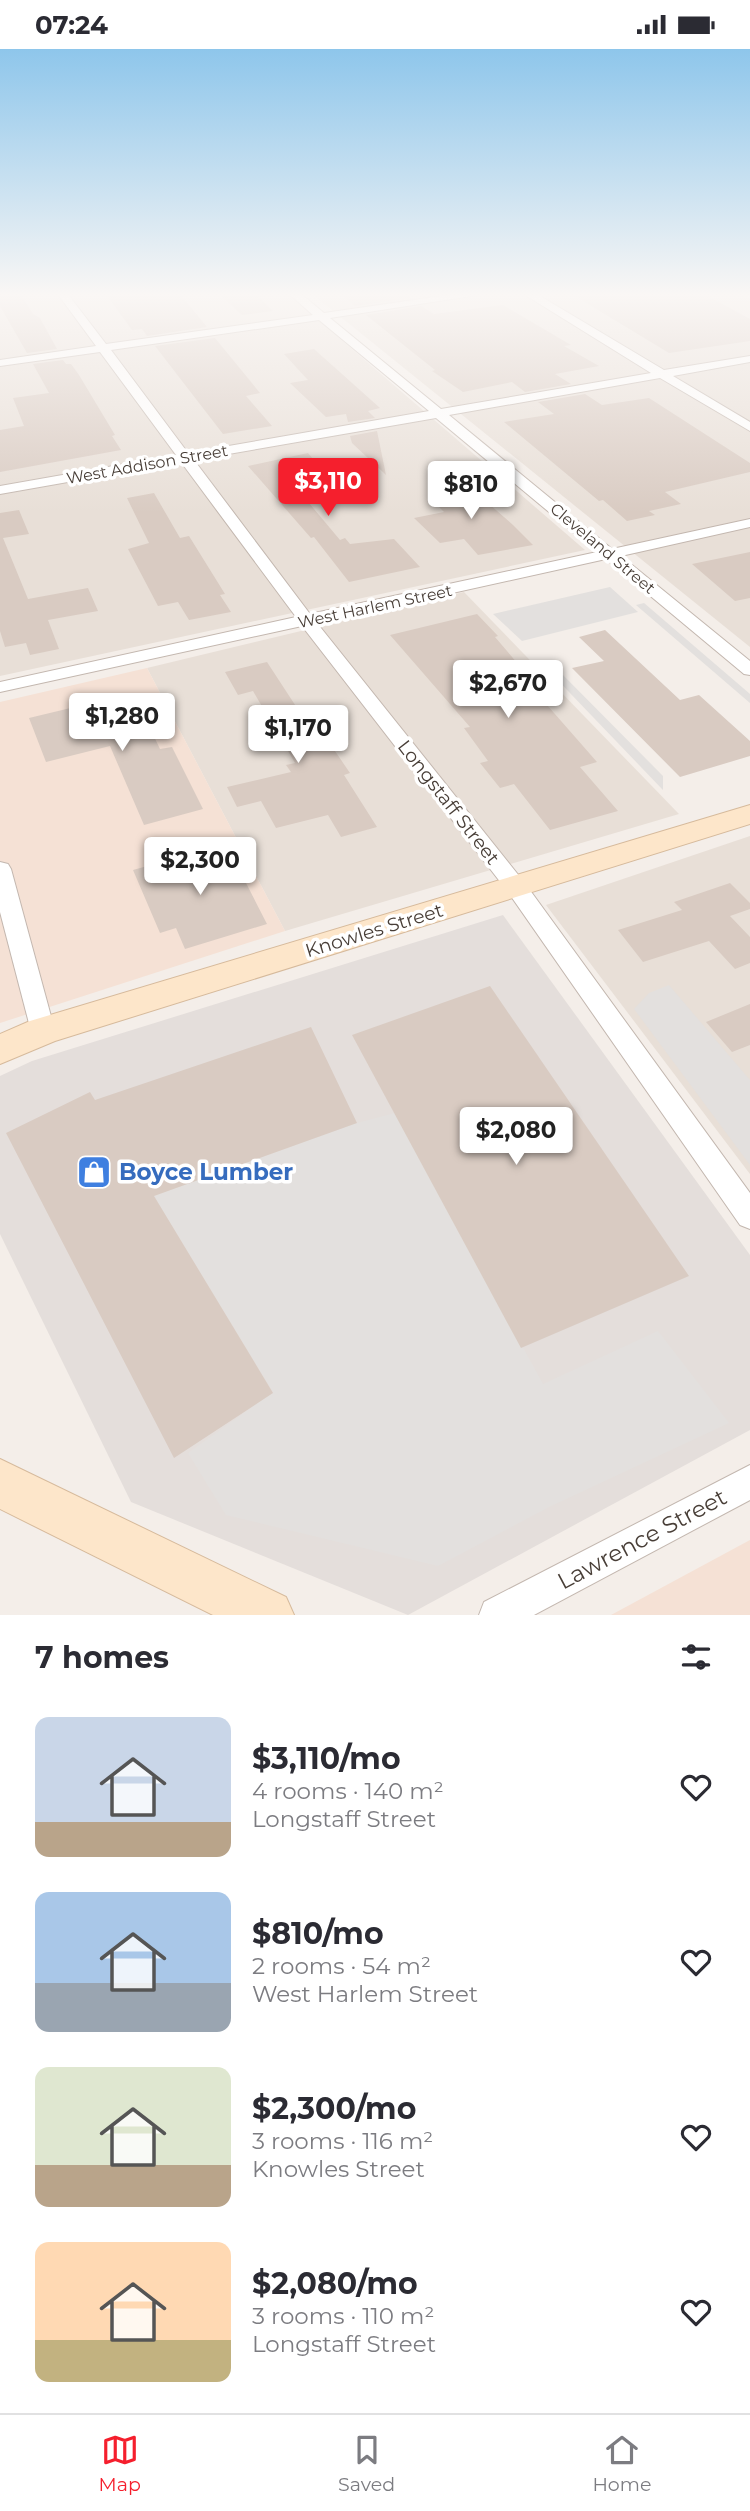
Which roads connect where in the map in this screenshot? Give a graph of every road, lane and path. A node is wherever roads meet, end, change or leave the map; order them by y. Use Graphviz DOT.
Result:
graph roads {
  1 [pos="117,366"];
  2 [pos="381,366"];
  3 [pos="649,366"];
  4 [pos="712,366"];
  5 [pos="664,375"];
  6 [pos="439,413"];
  7 [pos="750,427"];
  8 [pos="185,459"];
  9 [pos="0,490"];
  10 [pos="750,523"];
  11 [pos="612,555"];
  12 [pos="306,620"];
  13 [pos="750,670"];
  14 [pos="0,687"];
  15 [pos="750,814"];
  16 [pos="0,869"];
  17 [pos="516,887"];
  18 [pos="43,1031"];
  19 [pos="0,1050"];
  20 [pos="750,1216"];
  21 [pos="750,1482"];
  22 [pos="0,1483"];
  23 [pos="268,1615"];
  24 [pos="498,1615"];
  1 -- 8 [label="street, Longstaff Street"];
  2 -- 6 [label="street, Cleveland Street"];
  3 -- 5 [label="street"];
  4 -- 5 [label="street, West Addison Street"];
  5 -- 6 [label="street, West Addison Street"];
  5 -- 7 [label="street"];
  6 -- 8 [label="street, West Addison Street"];
  6 -- 11 [label="street, Cleveland Street"];
  8 -- 9 [label="street, West Addison Street"];
  8 -- 12 [label="street, Longstaff Street"];
  10 -- 11 [label="street, West Harlem Street"];
  11 -- 12 [label="street, West Harlem Street"];
  11 -- 13 [label="street, Cleveland Street"];
  12 -- 14 [label="street, West Harlem Street"];
  12 -- 17 [label="street, Longstaff Street"];
  15 -- 17 [label="street, Knowles Street"];
  16 -- 18 [label="street"];
  17 -- 18 [label="street, Knowles Street"];
  17 -- 20 [label="street, Longstaff Street"];
  18 -- 19 [label="street, Knowles Street"];
  21 -- 24 [label="street, Lawrence Street"];
  22 -- 23 [label="street"];
}
